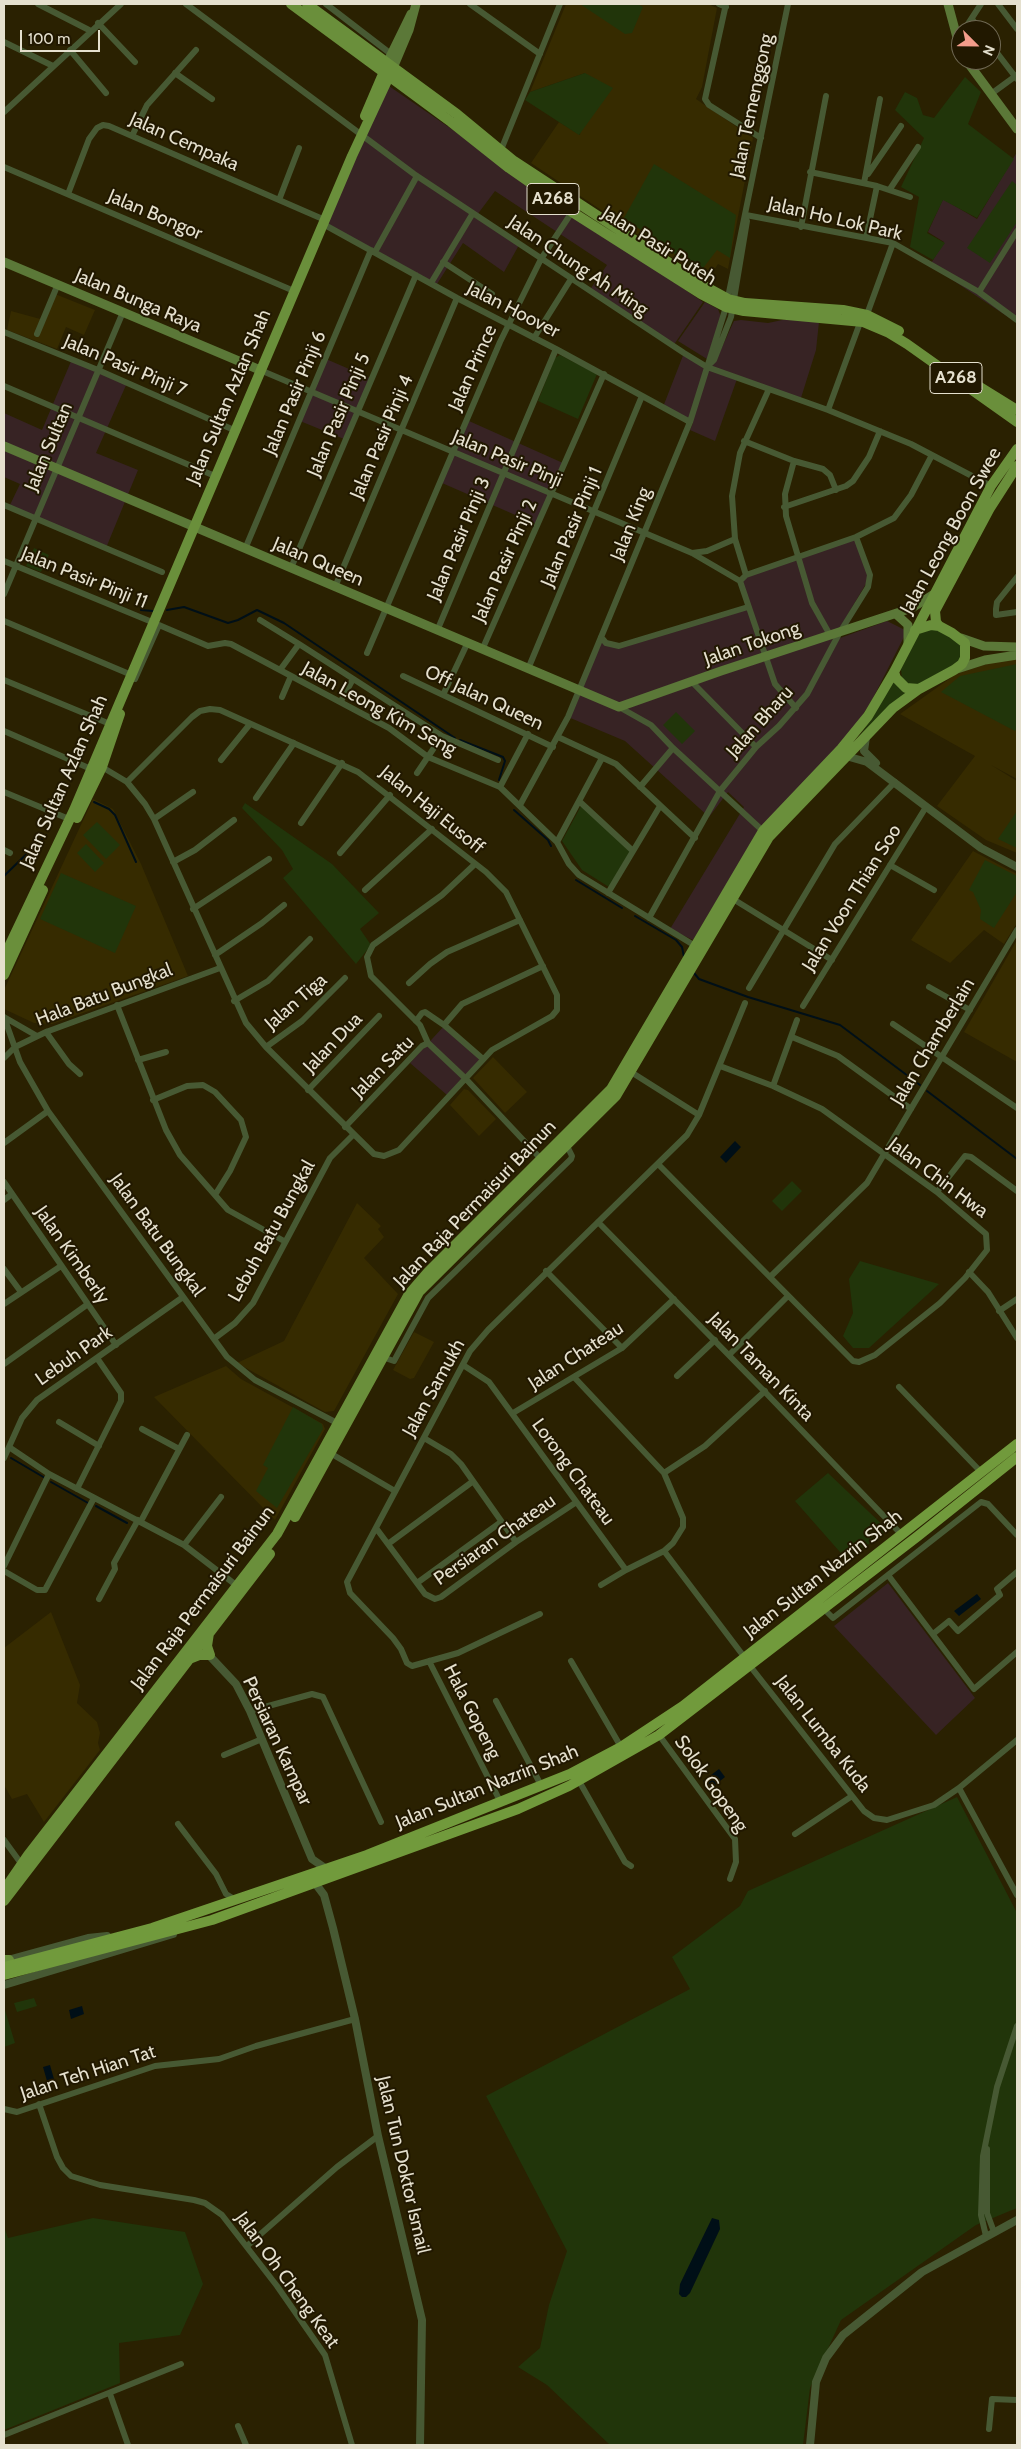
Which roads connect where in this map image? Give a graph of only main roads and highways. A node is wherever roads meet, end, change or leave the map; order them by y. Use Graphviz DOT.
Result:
graph roads {
  1 [pos="291,4"];
  2 [pos="307,4"];
  3 [pos="948,4"];
  4 [pos="414,5"];
  5 [pos="953,20"];
  6 [pos="390,66"];
  7 [pos="973,70"];
  8 [pos="1017,129"];
  9 [pos="4,262"];
  10 [pos="730,304"];
  11 [pos="864,318"];
  12 [pos="260,370"];
  13 [pos="1017,410"];
  14 [pos="1017,422"];
  15 [pos="4,446"];
  16 [pos="1017,448"];
  17 [pos="1017,466"];
  18 [pos="193,526"];
  19 [pos="934,594"];
  20 [pos="896,614"];
  21 [pos="939,626"];
  22 [pos="915,630"];
  23 [pos="960,638"];
  24 [pos="908,644"];
  25 [pos="1017,646"];
  26 [pos="1017,655"];
  27 [pos="954,670"];
  28 [pos="894,672"];
  29 [pos="133,676"];
  30 [pos="919,689"];
  31 [pos="620,707"];
  32 [pos="110,724"];
  33 [pos="102,767"];
  34 [pos="72,814"];
  35 [pos="4,957"];
  36 [pos="4,975"];
  37 [pos="357,1405"];
  38 [pos="337,1422"];
  39 [pos="1017,1444"];
  40 [pos="1017,1457"];
  41 [pos="948,1499"];
  42 [pos="961,1501"];
  43 [pos="946,1514"];
  44 [pos="902,1535"];
  45 [pos="206,1631"];
  46 [pos="187,1655"];
  47 [pos="748,1662"];
  48 [pos="28,1855"];
  49 [pos="5,1885"];
  50 [pos="4,1901"];
  51 [pos="88,1949"];
  52 [pos="5,1962"];
  53 [pos="4,1975"];
  1 -- 6 [label="main road, Jalan Pasir Puteh / A268"];
  2 -- 6 [label="main road, Jalan Pasir Puteh / A268"];
  3 -- 5 [label="main road"];
  4 -- 6 [label="main road"];
  6 -- 10 [label="main road, Jalan Pasir Puteh / A268"];
  6 -- 10 [label="main road, Jalan Pasir Puteh / A268"];
  6 -- 12 [label="main road, Jalan Sultan Azlan Shah"];
  7 -- 8 [label="main road"];
  9 -- 12 [label="main road, Jalan Bunga Raya"];
  10 -- 11 [label="main road, Jalan Pasir Puteh / A268"];
  11 -- 13 [label="main road, Jalan Pasir Puteh / A268"];
  11 -- 14 [label="main road, Jalan Pasir Puteh / A268"];
  12 -- 18 [label="main road, Jalan Sultan Azlan Shah"];
  15 -- 18 [label="main road, Jalan Queen"];
  16 -- 19 [label="main road, Jalan Leong Boon Swee"];
  17 -- 21 [label="main road, Jalan Leong Boon Swee"];
  18 -- 29 [label="main road, Jalan Sultan Azlan Shah"];
  18 -- 31 [label="main road, Jalan Queen"];
  19 -- 20 [label="main road, Jalan Tokong"];
  19 -- 22 [label="main road, Jalan Leong Boon Swee"];
  20 -- 24 [label="main road"];
  20 -- 31 [label="main road, Jalan Tokong"];
  21 -- 22 [label="main road"];
  21 -- 23 [label="main road"];
  22 -- 24 [label="main road"];
  23 -- 25 [label="main road"];
  23 -- 27 [label="main road"];
  24 -- 28 [label="main road"];
  26 -- 27 [label="main road"];
  27 -- 30 [label="main road"];
  28 -- 30 [label="main road"];
  28 -- 38 [label="main road, Jalan Raja Permaisuri Bainun"];
  29 -- 32 [label="main road, Jalan Sultan Azlan Shah"];
  29 -- 33 [label="main road, Jalan Sultan Azlan Shah"];
  30 -- 37 [label="main road, Jalan Raja Permaisuri Bainun"];
  32 -- 33 [label="main road"];
  32 -- 34 [label="main road, Jalan Sultan Azlan Shah"];
  33 -- 34 [label="main road"];
  33 -- 36 [label="main road, Jalan Sultan Azlan Shah"];
  34 -- 35 [label="main road, Jalan Sultan Azlan Shah"];
  37 -- 38 [label="main road"];
  37 -- 45 [label="main road, Jalan Raja Permaisuri Bainun"];
  38 -- 45 [label="main road, Jalan Raja Permaisuri Bainun"];
  39 -- 41 [label="highway, Jalan Sultan Nazrin Shah"];
  40 -- 42 [label="highway, Jalan Sultan Nazrin Shah"];
  41 -- 42 [label="highway"];
  41 -- 44 [label="highway, Jalan Sultan Nazrin Shah"];
  42 -- 43 [label="highway, Jalan Sultan Nazrin Shah"];
  43 -- 44 [label="highway"];
  43 -- 47 [label="highway, Jalan Sultan Nazrin Shah"];
  44 -- 47 [label="highway, Jalan Sultan Nazrin Shah"];
  45 -- 46 [label="main road, Jalan Raja Permaisuri Bainun"];
  45 -- 46 [label="main road, Jalan Raja Permaisuri Bainun"];
  45 -- 46 [label="main road"];
  46 -- 48 [label="main road, Jalan Raja Permaisuri Bainun"];
  46 -- 50 [label="main road, Jalan Raja Permaisuri Bainun"];
  47 -- 51 [label="highway, Jalan Sultan Nazrin Shah"];
  47 -- 51 [label="highway, Jalan Sultan Nazrin Shah"];
  48 -- 49 [label="main road, Jalan Raja Permaisuri Bainun"];
  48 -- 49 [label="main road"];
  51 -- 52 [label="highway, Jalan Sultan Nazrin Shah"];
  51 -- 53 [label="highway, Jalan Sultan Nazrin Shah"];
}
